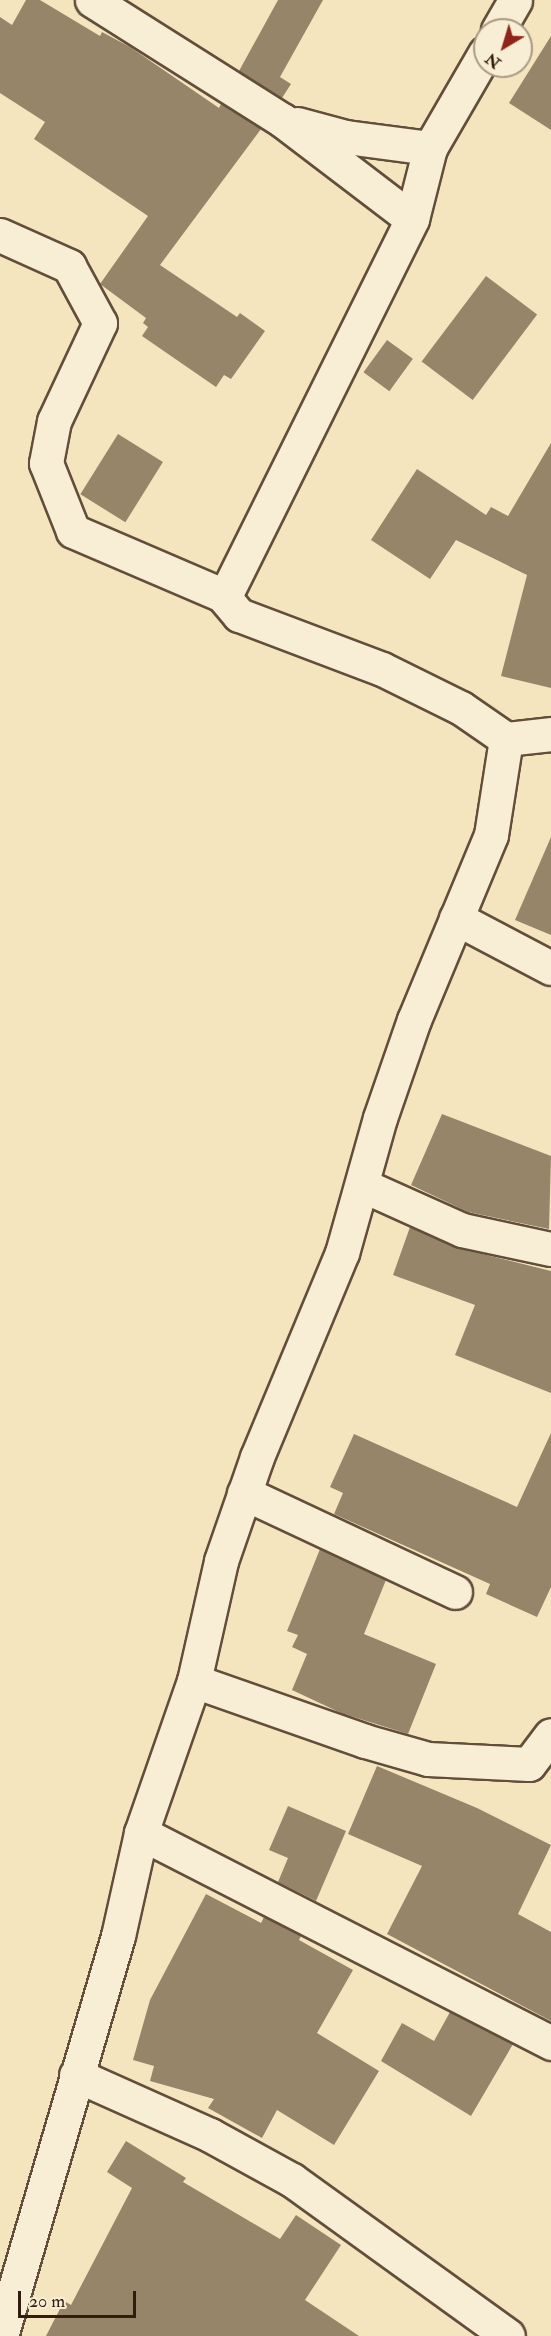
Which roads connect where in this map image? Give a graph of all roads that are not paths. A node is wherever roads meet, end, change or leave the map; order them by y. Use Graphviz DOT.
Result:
graph roads {
  1 [pos="92,0"];
  2 [pos="515,0"];
  3 [pos="505,18"];
  4 [pos="473,74"];
  5 [pos="282,120"];
  6 [pos="430,148"];
  7 [pos="412,219"];
  8 [pos="0,235"];
  9 [pos="222,595"];
  10 [pos="551,734"];
  11 [pos="506,739"];
  12 [pos="456,918"];
  13 [pos="551,968"];
  14 [pos="362,1185"];
  15 [pos="551,1249"];
  16 [pos="244,1493"];
  17 [pos="455,1592"];
  18 [pos="194,1681"];
  19 [pos="551,1735"];
  20 [pos="141,1833"];
  21 [pos="551,2043"];
  22 [pos="76,2075"];
  23 [pos="0,2336"];
  24 [pos="508,2336"];
  1 -- 5 [label="street"];
  2 -- 3 [label="street"];
  4 -- 6 [label="street"];
  5 -- 6 [label="street"];
  5 -- 7 [label="street"];
  6 -- 7 [label="street"];
  7 -- 9 [label="street"];
  8 -- 9 [label="street"];
  9 -- 11 [label="street"];
  10 -- 11 [label="street"];
  11 -- 12 [label="street"];
  12 -- 13 [label="street"];
  12 -- 14 [label="street"];
  14 -- 15 [label="street"];
  14 -- 16 [label="street"];
  16 -- 17 [label="street"];
  16 -- 18 [label="street"];
  18 -- 19 [label="street"];
  18 -- 20 [label="street"];
  20 -- 21 [label="street"];
  20 -- 22 [label="street"];
  22 -- 23 [label="street"];
  22 -- 24 [label="street"];
}
